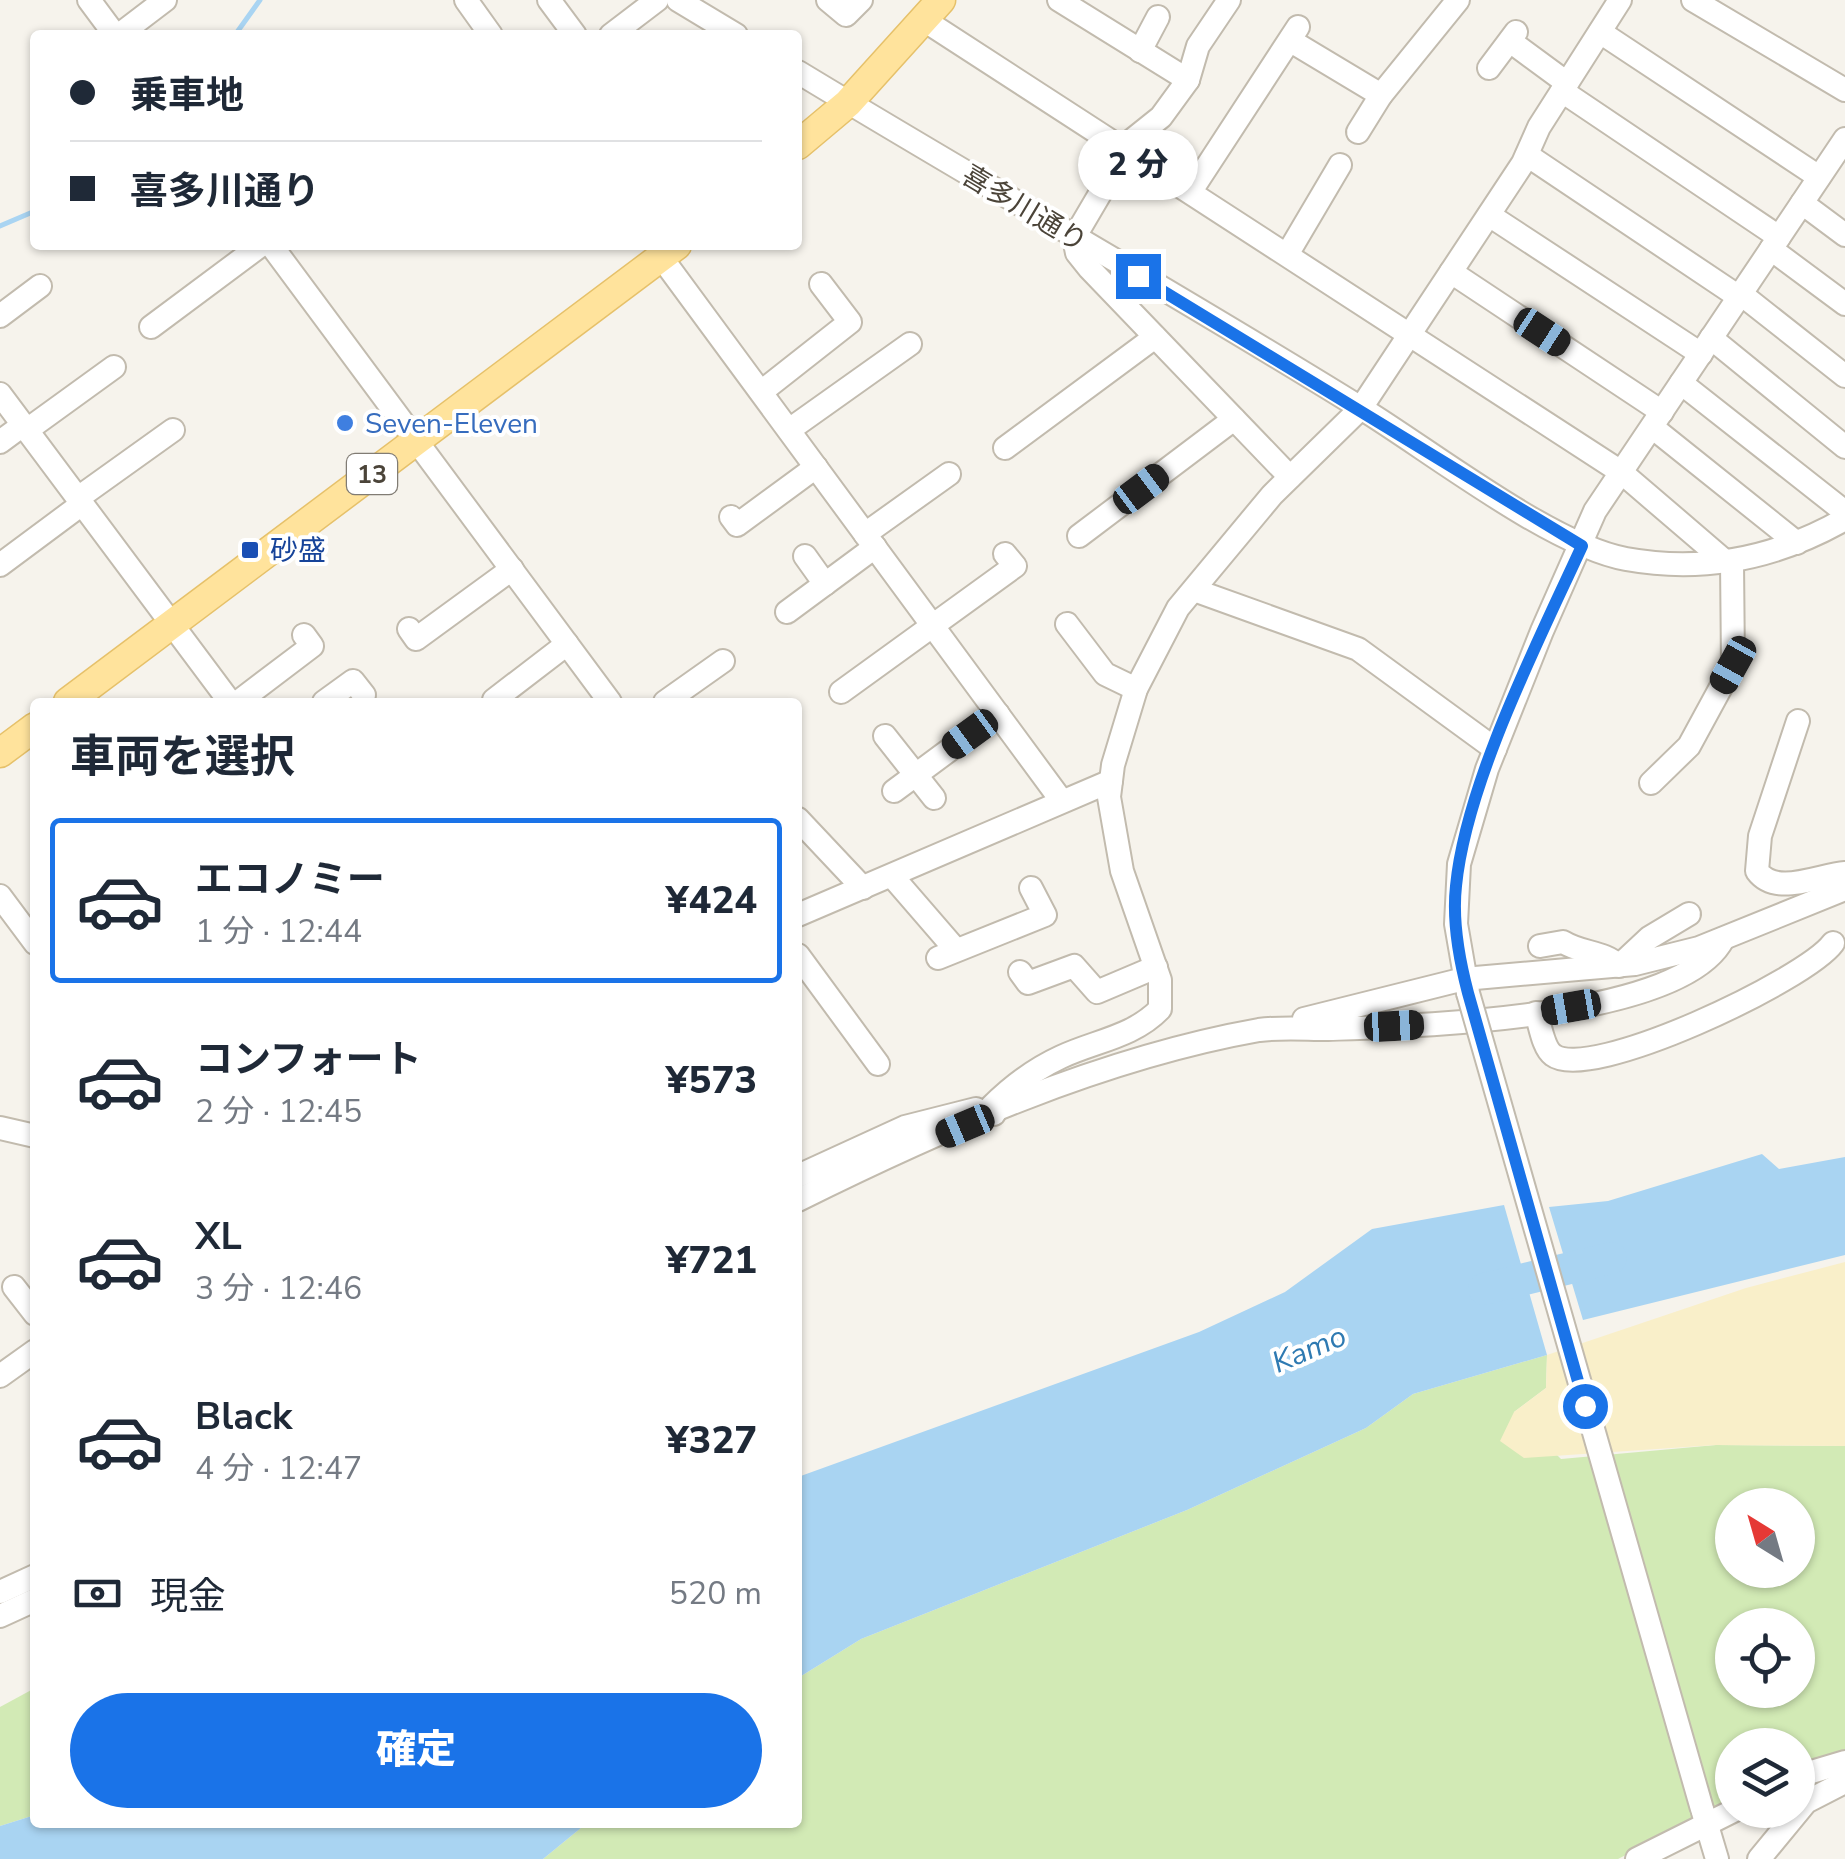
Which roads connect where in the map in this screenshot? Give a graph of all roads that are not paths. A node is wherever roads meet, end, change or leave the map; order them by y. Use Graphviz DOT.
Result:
graph roads {
  1 [pos="89,0"];
  2 [pos="166,0"];
  3 [pos="466,0"];
  4 [pos="549,0"];
  5 [pos="657,0"];
  6 [pos="678,0"];
  7 [pos="828,0"];
  8 [pos="861,0"];
  9 [pos="1058,0"];
  10 [pos="1228,0"];
  11 [pos="1458,0"];
  12 [pos="1620,0"];
  13 [pos="1693,0"];
  14 [pos="932,10"];
  15 [pos="1158,16"];
  16 [pos="113,30"];
  17 [pos="124,30"];
  18 [pos="488,30"];
  19 [pos="571,30"];
  20 [pos="617,30"];
  21 [pos="728,30"];
  22 [pos="1600,32"];
  23 [pos="1140,51"];
  24 [pos="1489,68"];
  25 [pos="802,74"];
  26 [pos="1188,80"];
  27 [pos="1842,80"];
  28 [pos="1564,87"];
  29 [pos="1381,95"];
  30 [pos="848,103"];
  31 [pos="1358,132"];
  32 [pos="1845,139"];
  33 [pos="802,142"];
  34 [pos="1126,149"];
  35 [pos="1527,156"];
  36 [pos="1340,165"];
  37 [pos="1832,169"];
  38 [pos="1191,191"];
  39 [pos="1802,203"];
  40 [pos="1490,214"];
  41 [pos="1845,235"];
  42 [pos="1074,238"];
  43 [pos="1775,243"];
  44 [pos="254,250"];
  45 [pos="275,250"];
  46 [pos="669,251"];
  47 [pos="1288,253"];
  48 [pos="1452,272"];
  49 [pos="821,284"];
  50 [pos="40,286"];
  51 [pos="1740,296"];
  52 [pos="1845,304"];
  53 [pos="0,316"];
  54 [pos="151,327"];
  55 [pos="1411,333"];
  56 [pos="1155,337"];
  57 [pos="910,344"];
  58 [pos="1706,346"];
  59 [pos="114,367"];
  60 [pos="1845,376"];
  61 [pos="1682,383"];
  62 [pos="761,392"];
  63 [pos="0,394"];
  64 [pos="1361,408"];
  65 [pos="1234,419"];
  66 [pos="1657,420"];
  67 [pos="25,428"];
  68 [pos="173,430"];
  69 [pos="789,430"];
  70 [pos="416,441"];
  71 [pos="0,442"];
  72 [pos="1845,446"];
  73 [pos="1005,449"];
  74 [pos="816,466"];
  75 [pos="1622,472"];
  76 [pos="949,474"];
  77 [pos="1290,477"];
  78 [pos="80,501"];
  79 [pos="731,516"];
  80 [pos="1845,516"];
  81 [pos="1079,536"];
  82 [pos="870,541"];
  83 [pos="1796,543"];
  84 [pos="1582,546"];
  85 [pos="1005,554"];
  86 [pos="805,556"];
  87 [pos="1729,562"];
  88 [pos="0,564"];
  89 [pos="512,569"];
  90 [pos="825,584"];
  91 [pos="1194,590"];
  92 [pos="786,612"];
  93 [pos="172,624"];
  94 [pos="1068,624"];
  95 [pos="933,626"];
  96 [pos="409,628"];
  97 [pos="304,636"];
  98 [pos="567,644"];
  99 [pos="723,660"];
  100 [pos="1136,690"];
  101 [pos="840,692"];
  102 [pos="364,695"];
  103 [pos="73,698"];
  104 [pos="227,698"];
  105 [pos="243,698"];
  106 [pos="330,698"];
  107 [pos="497,698"];
  108 [pos="607,698"];
  109 [pos="671,698"];
  110 [pos="998,714"];
  111 [pos="1798,721"];
  112 [pos="30,731"];
  113 [pos="885,736"];
  114 [pos="1495,749"];
  115 [pos="0,753"];
  116 [pos="916,775"];
  117 [pos="1111,781"];
  118 [pos="1651,783"];
  119 [pos="894,791"];
  120 [pos="934,798"];
  121 [pos="1061,800"];
  122 [pos="802,823"];
  123 [pos="1845,874"];
  124 [pos="892,876"];
  125 [pos="863,888"];
  126 [pos="1031,888"];
  127 [pos="1845,889"];
  128 [pos="0,896"];
  129 [pos="802,913"];
  130 [pos="1689,914"];
  131 [pos="30,928"];
  132 [pos="1723,940"];
  133 [pos="1833,942"];
  134 [pos="1540,946"];
  135 [pos="802,960"];
  136 [pos="1619,966"];
  137 [pos="1156,967"];
  138 [pos="1020,972"];
  139 [pos="1466,986"];
  140 [pos="1536,1013"];
  141 [pos="1262,1030"];
  142 [pos="878,1064"];
  143 [pos="992,1111"];
  144 [pos="0,1128"];
  145 [pos="30,1135"];
  146 [pos="802,1174"];
  147 [pos="802,1198"];
  148 [pos="14,1287"];
  149 [pos="30,1308"];
  150 [pos="30,1355"];
  151 [pos="0,1376"];
  152 [pos="30,1578"];
  153 [pos="0,1592"];
  154 [pos="30,1602"];
  155 [pos="0,1616"];
  156 [pos="1845,1762"];
  157 [pos="1815,1771"];
  158 [pos="1845,1782"];
  159 [pos="1710,1834"];
  160 [pos="1637,1859"];
  161 [pos="1760,1859"];
  1 -- 16 [label="street"];
  2 -- 17 [label="street"];
  3 -- 18 [label="street"];
  4 -- 19 [label="street"];
  5 -- 20 [label="street"];
  6 -- 21 [label="street"];
  7 -- 8 [label="street"];
  9 -- 23 [label="street"];
  10 -- 26 [label="street"];
  11 -- 29 [label="street"];
  12 -- 22 [label="street"];
  13 -- 27 [label="street"];
  14 -- 30 [label="main road"];
  14 -- 34 [label="street"];
  15 -- 23 [label="street"];
  22 -- 28 [label="street"];
  22 -- 37 [label="street"];
  23 -- 26 [label="street"];
  24 -- 28 [label="street"];
  25 -- 30 [label="street, 喜多川通り"];
  26 -- 34 [label="street"];
  28 -- 35 [label="street"];
  28 -- 43 [label="street"];
  29 -- 31 [label="street"];
  29 -- 38 [label="street"];
  30 -- 33 [label="main road"];
  30 -- 42 [label="street, 喜多川通り"];
  32 -- 37 [label="street"];
  34 -- 38 [label="street"];
  34 -- 42 [label="street"];
  35 -- 40 [label="street"];
  35 -- 51 [label="street"];
  36 -- 47 [label="street"];
  37 -- 39 [label="street"];
  38 -- 47 [label="street"];
  39 -- 41 [label="street"];
  39 -- 43 [label="street"];
  40 -- 48 [label="street"];
  40 -- 58 [label="street"];
  42 -- 56 [label="street"];
  42 -- 64 [label="street, 喜多川通り"];
  43 -- 51 [label="street"];
  43 -- 52 [label="street"];
  44 -- 54 [label="street"];
  45 -- 70 [label="street"];
  46 -- 62 [label="street"];
  46 -- 70 [label="main road, 13"];
  47 -- 55 [label="street"];
  48 -- 55 [label="street"];
  48 -- 66 [label="street"];
  49 -- 62 [label="street"];
  50 -- 53 [label="street"];
  51 -- 58 [label="street"];
  51 -- 60 [label="street"];
  55 -- 64 [label="street"];
  55 -- 75 [label="street"];
  56 -- 65 [label="street"];
  56 -- 73 [label="street"];
  57 -- 69 [label="street"];
  58 -- 61 [label="street"];
  58 -- 72 [label="street"];
  59 -- 67 [label="street"];
  61 -- 66 [label="street"];
  61 -- 80 [label="street"];
  62 -- 69 [label="street"];
  63 -- 67 [label="street"];
  64 -- 77 [label="street"];
  64 -- 84 [label="street, 喜多川通り"];
  65 -- 77 [label="street"];
  65 -- 81 [label="street"];
  66 -- 75 [label="street"];
  66 -- 83 [label="street"];
  67 -- 71 [label="street"];
  67 -- 78 [label="street"];
  68 -- 78 [label="street"];
  69 -- 74 [label="street"];
  70 -- 89 [label="street"];
  70 -- 93 [label="main road, 13"];
  74 -- 79 [label="street"];
  74 -- 82 [label="street"];
  75 -- 84 [label="street"];
  75 -- 87 [label="street"];
  76 -- 82 [label="street"];
  77 -- 91 [label="street"];
  78 -- 88 [label="street"];
  78 -- 93 [label="street"];
  80 -- 83 [label="street, 喜多川通り"];
  82 -- 90 [label="street"];
  82 -- 95 [label="street"];
  83 -- 87 [label="street, 喜多川通り"];
  84 -- 87 [label="street, 喜多川通り"];
  84 -- 114 [label="street"];
  85 -- 95 [label="street"];
  86 -- 90 [label="street"];
  87 -- 118 [label="street"];
  89 -- 96 [label="street"];
  89 -- 98 [label="street"];
  90 -- 92 [label="street"];
  91 -- 100 [label="street"];
  91 -- 114 [label="street"];
  93 -- 103 [label="main road, 13"];
  93 -- 104 [label="street"];
  94 -- 100 [label="street"];
  95 -- 101 [label="street"];
  95 -- 110 [label="street"];
  97 -- 105 [label="street"];
  98 -- 107 [label="street"];
  98 -- 108 [label="street"];
  99 -- 109 [label="street"];
  100 -- 117 [label="street"];
  102 -- 106 [label="street"];
  110 -- 116 [label="street"];
  110 -- 121 [label="street"];
  111 -- 123 [label="street"];
  112 -- 115 [label="main road"];
  113 -- 116 [label="street"];
  114 -- 139 [label="street"];
  116 -- 119 [label="street"];
  116 -- 120 [label="street"];
  117 -- 121 [label="street"];
  117 -- 137 [label="street"];
  121 -- 124 [label="street"];
  122 -- 125 [label="street"];
  124 -- 125 [label="street"];
  124 -- 126 [label="street"];
  125 -- 129 [label="street"];
  127 -- 132 [label="street"];
  128 -- 131 [label="street"];
  130 -- 136 [label="street"];
  132 -- 136 [label="street"];
  132 -- 140 [label="street"];
  133 -- 140 [label="street"];
  134 -- 136 [label="street"];
  135 -- 142 [label="street"];
  136 -- 139 [label="street"];
  137 -- 138 [label="street"];
  137 -- 143 [label="street"];
  139 -- 141 [label="street"];
  139 -- 159 [label="street, bridge"];
  140 -- 141 [label="street"];
  141 -- 143 [label="street"];
  143 -- 146 [label="street"];
  143 -- 147 [label="street"];
  144 -- 145 [label="street"];
  148 -- 149 [label="street"];
  150 -- 151 [label="street"];
  152 -- 153 [label="street"];
  154 -- 155 [label="street"];
  156 -- 157 [label="street"];
  158 -- 161 [label="street"];
  159 -- 160 [label="street"];
}
